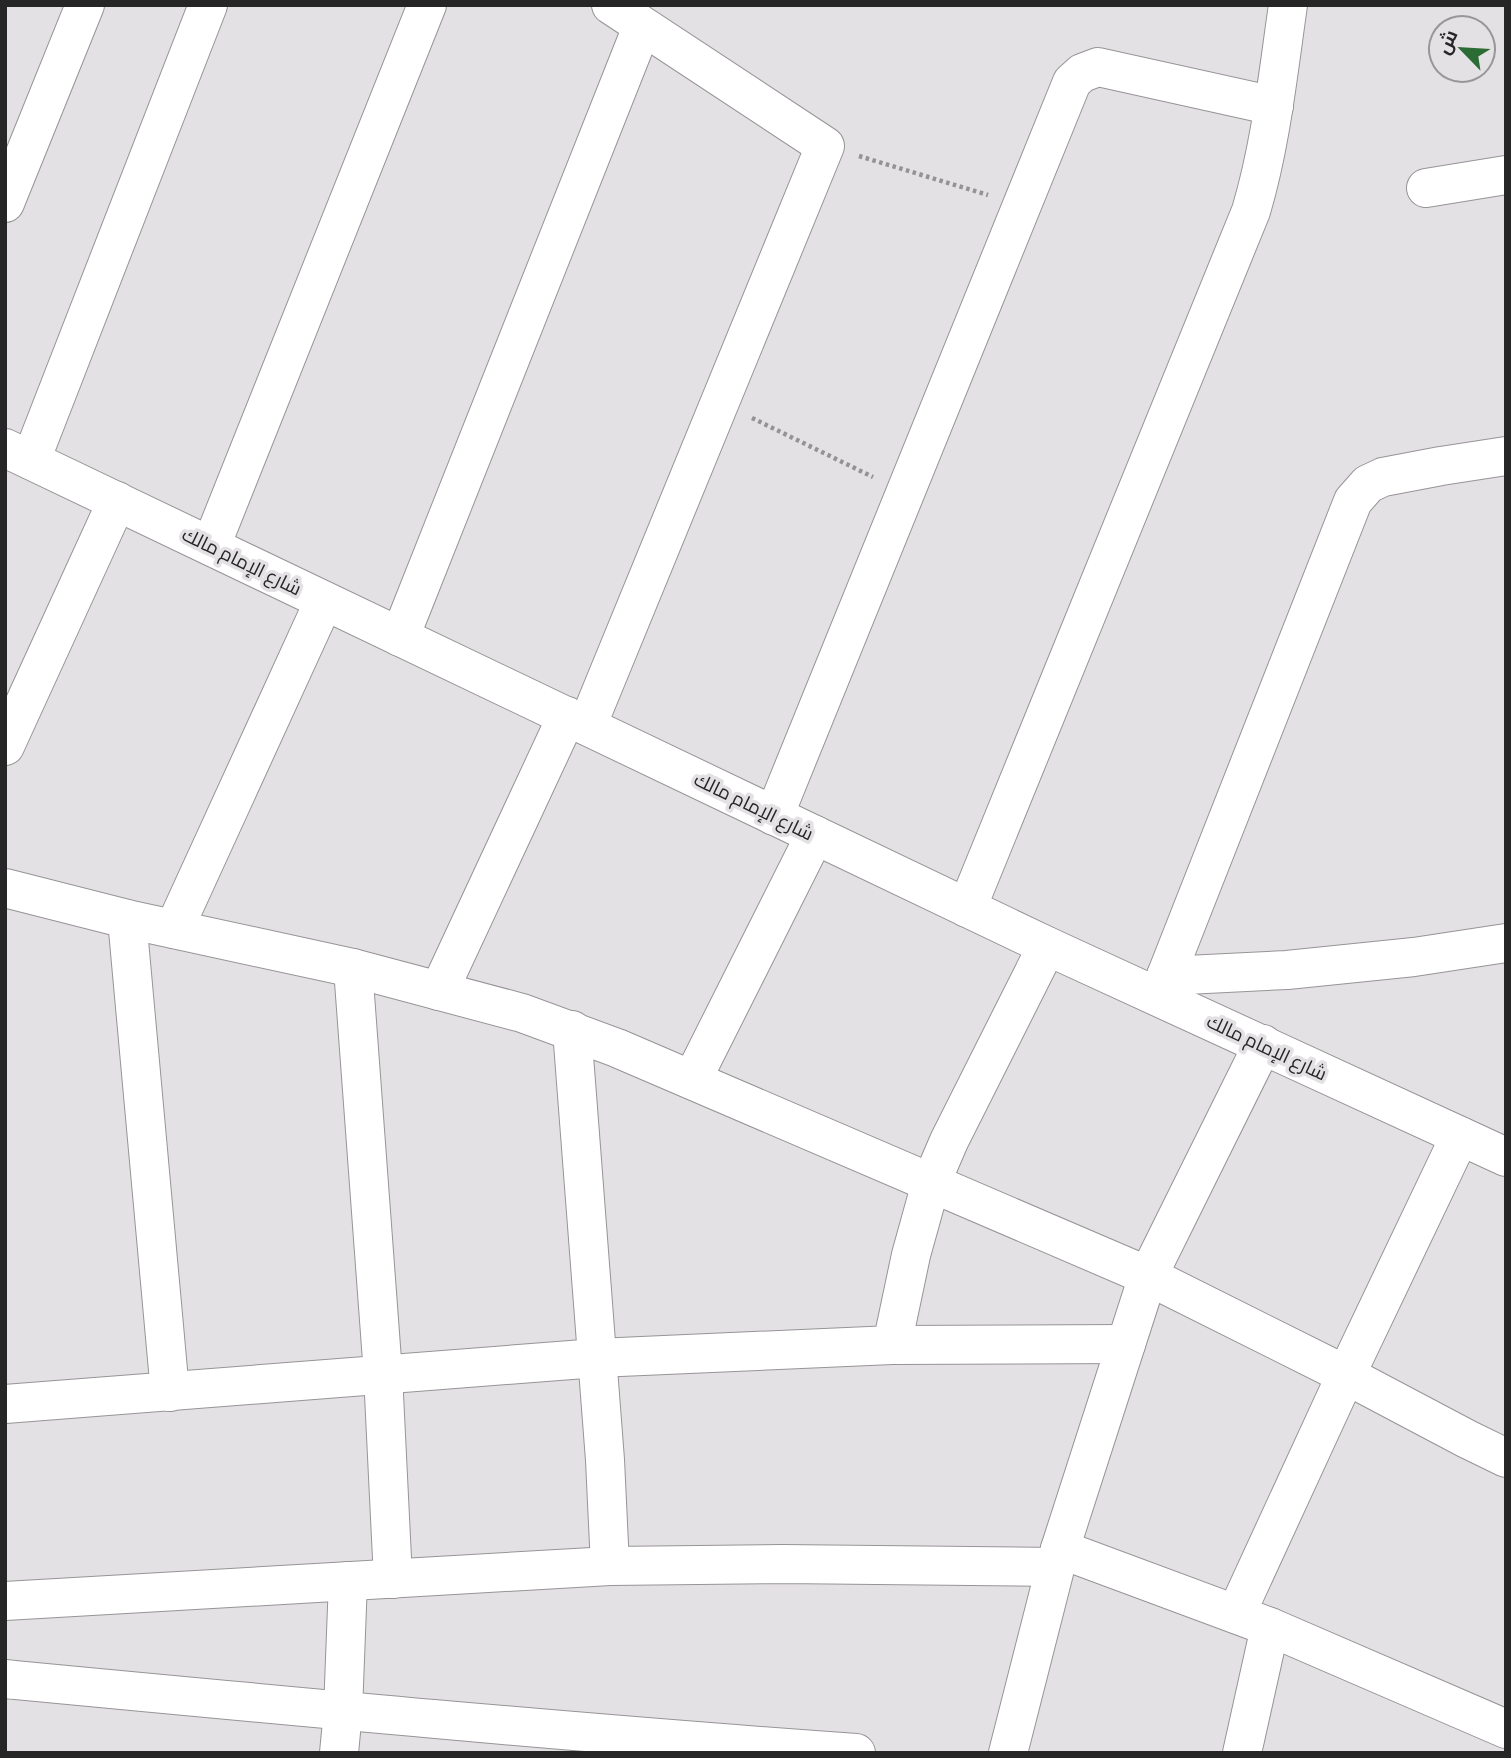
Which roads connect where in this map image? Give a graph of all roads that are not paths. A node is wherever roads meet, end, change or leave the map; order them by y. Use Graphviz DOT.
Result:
graph roads {
  1 [pos="85,5"];
  2 [pos="208,5"];
  3 [pos="427,5"];
  4 [pos="611,5"];
  5 [pos="1288,5"];
  6 [pos="642,27"];
  7 [pos="1274,106"];
  8 [pos="1506,175"];
  9 [pos="1426,188"];
  10 [pos="5,203"];
  11 [pos="18,454"];
  12 [pos="1506,456"];
  13 [pos="117,501"];
  14 [pos="211,546"];
  15 [pos="324,601"];
  16 [pos="400,637"];
  17 [pos="577,721"];
  18 [pos="5,746"];
  19 [pos="774,816"];
  20 [pos="815,835"];
  21 [pos="5,888"];
  22 [pos="967,908"];
  23 [pos="127,919"];
  24 [pos="174,929"];
  25 [pos="1506,943"];
  26 [pos="1047,946"];
  27 [pos="353,968"];
  28 [pos="1163,986"];
  29 [pos="439,991"];
  30 [pos="572,1030"];
  31 [pos="1263,1044"];
  32 [pos="692,1080"];
  33 [pos="1460,1136"];
  34 [pos="1506,1157"];
  35 [pos="931,1183"];
  36 [pos="1148,1276"];
  37 [pos="1126,1344"];
  38 [pos="892,1345"];
  39 [pos="597,1358"];
  40 [pos="383,1374"];
  41 [pos="1346,1375"];
  42 [pos="170,1392"];
  43 [pos="5,1404"];
  44 [pos="1506,1458"];
  45 [pos="1057,1558"];
  46 [pos="610,1566"];
  47 [pos="393,1579"];
  48 [pos="348,1581"];
  49 [pos="5,1601"];
  50 [pos="1253,1621"];
  51 [pos="5,1679"];
  52 [pos="343,1711"];
  53 [pos="1501,1736"];
  54 [pos="339,1753"];
  55 [pos="856,1753"];
  56 [pos="1009,1753"];
  57 [pos="1242,1753"];
  1 -- 10 [label="street"];
  2 -- 11 [label="street"];
  3 -- 14 [label="street"];
  4 -- 6 [label="street"];
  5 -- 7 [label="street"];
  6 -- 16 [label="street"];
  6 -- 17 [label="street"];
  7 -- 19 [label="street"];
  7 -- 22 [label="street"];
  8 -- 9 [label="street"];
  11 -- 13 [label="street, شارع الإمام مالك"];
  12 -- 28 [label="street"];
  13 -- 14 [label="street, شارع الإمام مالك"];
  13 -- 18 [label="street"];
  14 -- 15 [label="street, شارع الإمام مالك"];
  15 -- 16 [label="street, شارع الإمام مالك"];
  15 -- 24 [label="street"];
  16 -- 17 [label="street, شارع الإمام مالك"];
  17 -- 19 [label="street, شارع الإمام مالك"];
  17 -- 29 [label="street"];
  19 -- 20 [label="street, شارع الإمام مالك"];
  20 -- 22 [label="street, شارع الإمام مالك"];
  20 -- 32 [label="street"];
  21 -- 23 [label="street"];
  22 -- 26 [label="street, شارع الإمام مالك"];
  23 -- 24 [label="street"];
  23 -- 42 [label="street"];
  24 -- 27 [label="street"];
  25 -- 28 [label="street"];
  26 -- 28 [label="street, شارع الإمام مالك"];
  26 -- 35 [label="street"];
  27 -- 29 [label="street"];
  27 -- 40 [label="street"];
  28 -- 31 [label="street, شارع الإمام مالك"];
  29 -- 30 [label="street"];
  30 -- 32 [label="street"];
  30 -- 39 [label="street"];
  31 -- 33 [label="street, شارع الإمام مالك"];
  31 -- 36 [label="street"];
  32 -- 35 [label="street"];
  33 -- 34 [label="street, شارع الإمام مالك"];
  33 -- 41 [label="street"];
  35 -- 36 [label="street"];
  35 -- 38 [label="street"];
  36 -- 37 [label="street"];
  36 -- 41 [label="street"];
  37 -- 38 [label="street"];
  37 -- 45 [label="street"];
  38 -- 39 [label="street"];
  39 -- 40 [label="street"];
  39 -- 46 [label="street"];
  40 -- 42 [label="street"];
  40 -- 47 [label="street"];
  41 -- 44 [label="street"];
  41 -- 50 [label="street"];
  42 -- 43 [label="street"];
  45 -- 46 [label="street"];
  45 -- 50 [label="street"];
  45 -- 56 [label="street"];
  46 -- 47 [label="street"];
  47 -- 48 [label="street"];
  48 -- 49 [label="street"];
  48 -- 52 [label="street"];
  50 -- 53 [label="street"];
  50 -- 57 [label="street"];
  51 -- 52 [label="street"];
  52 -- 54 [label="street"];
  52 -- 55 [label="street"];
}
